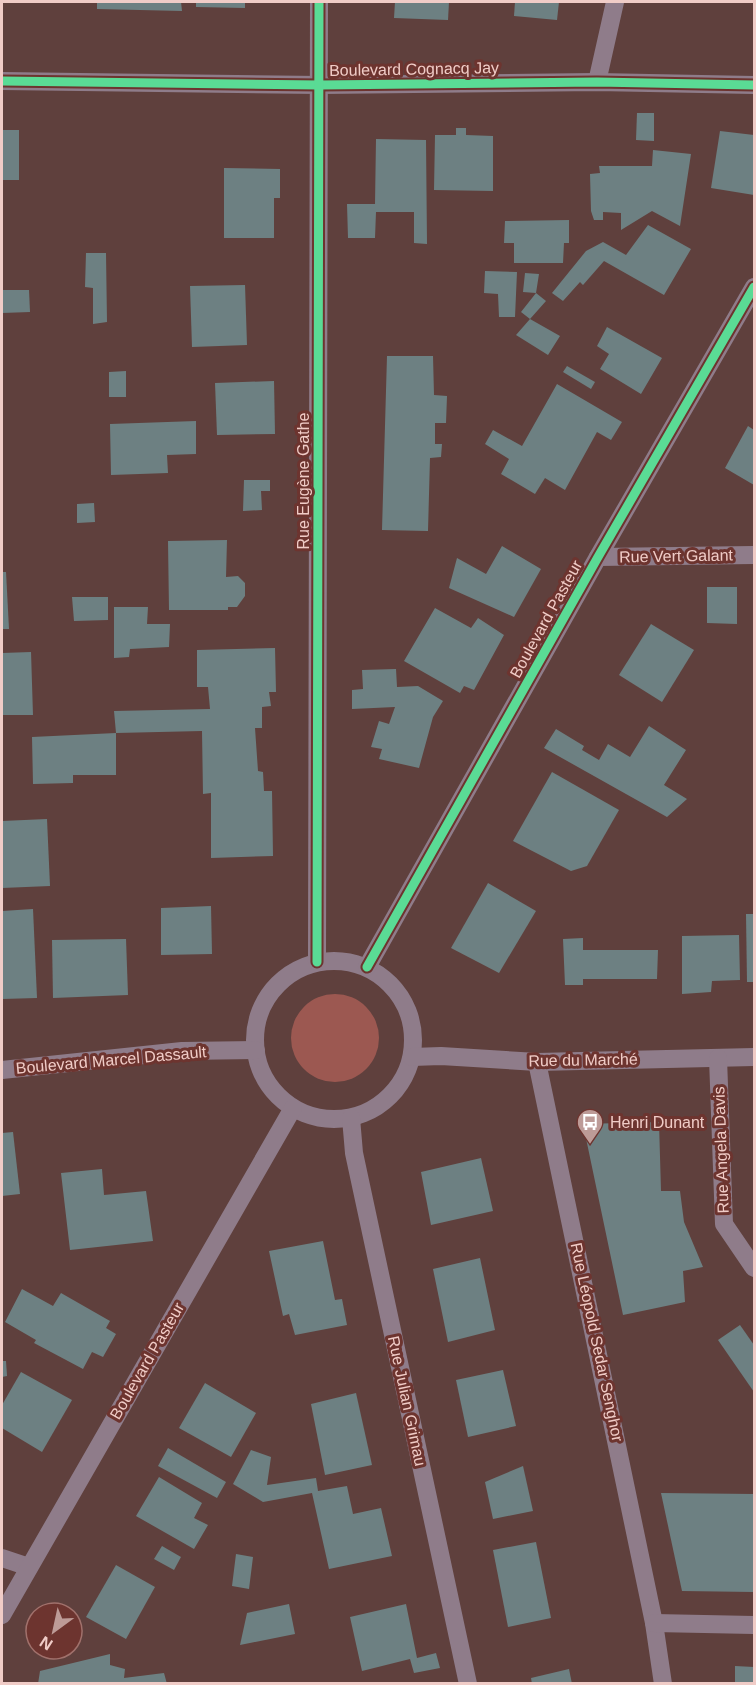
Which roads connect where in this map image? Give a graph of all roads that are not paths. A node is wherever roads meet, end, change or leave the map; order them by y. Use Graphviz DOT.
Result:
graph roads {
  1 [pos="319,2"];
  2 [pos="615,2"];
  3 [pos="2,81"];
  4 [pos="597,82"];
  5 [pos="320,85"];
  6 [pos="754,85"];
  7 [pos="754,287"];
  8 [pos="754,555"];
  9 [pos="598,557"];
  10 [pos="317,962"];
  11 [pos="367,967"];
  12 [pos="256,1050"];
  13 [pos="412,1057"];
  14 [pos="754,1057"];
  15 [pos="718,1058"];
  16 [pos="537,1062"];
  17 [pos="2,1070"];
  18 [pos="293,1108"];
  19 [pos="351,1118"];
  20 [pos="754,1268"];
  21 [pos="2,1558"];
  22 [pos="30,1567"];
  23 [pos="2,1615"];
  24 [pos="654,1623"];
  25 [pos="754,1624"];
  26 [pos="468,1683"];
  27 [pos="663,1683"];
  1 -- 5 [label="street, Rue Eugène Gathe"];
  2 -- 4 [label="street"];
  3 -- 5 [label="street, Boulevard Cognacq Jay"];
  4 -- 5 [label="street, Boulevard Cognacq Jay"];
  4 -- 6 [label="street, Boulevard Cognacq Jay"];
  5 -- 10 [label="street, Rue Eugène Gathe"];
  7 -- 9 [label="street, Boulevard Pasteur"];
  8 -- 9 [label="street, Rue Vert Galant"];
  9 -- 11 [label="street, Boulevard Pasteur"];
  10 -- 11 [label="street"];
  10 -- 12 [label="street"];
  11 -- 13 [label="street"];
  12 -- 17 [label="street, Boulevard Marcel Dassault"];
  12 -- 18 [label="street"];
  13 -- 16 [label="street, Rue du Marché"];
  13 -- 19 [label="street"];
  14 -- 15 [label="street, Rue du Marché"];
  15 -- 16 [label="street, Rue du Marché"];
  15 -- 20 [label="street, Rue Angela Davis"];
  16 -- 24 [label="street, Rue Léopold Sedar Senghor"];
  18 -- 19 [label="street"];
  18 -- 22 [label="street, Boulevard Pasteur"];
  19 -- 26 [label="street, Rue Julian Grimau"];
  21 -- 22 [label="street"];
  22 -- 23 [label="street, Boulevard Pasteur"];
  24 -- 25 [label="street"];
  24 -- 27 [label="street, Rue Léopold Sedar Senghor"];
}
